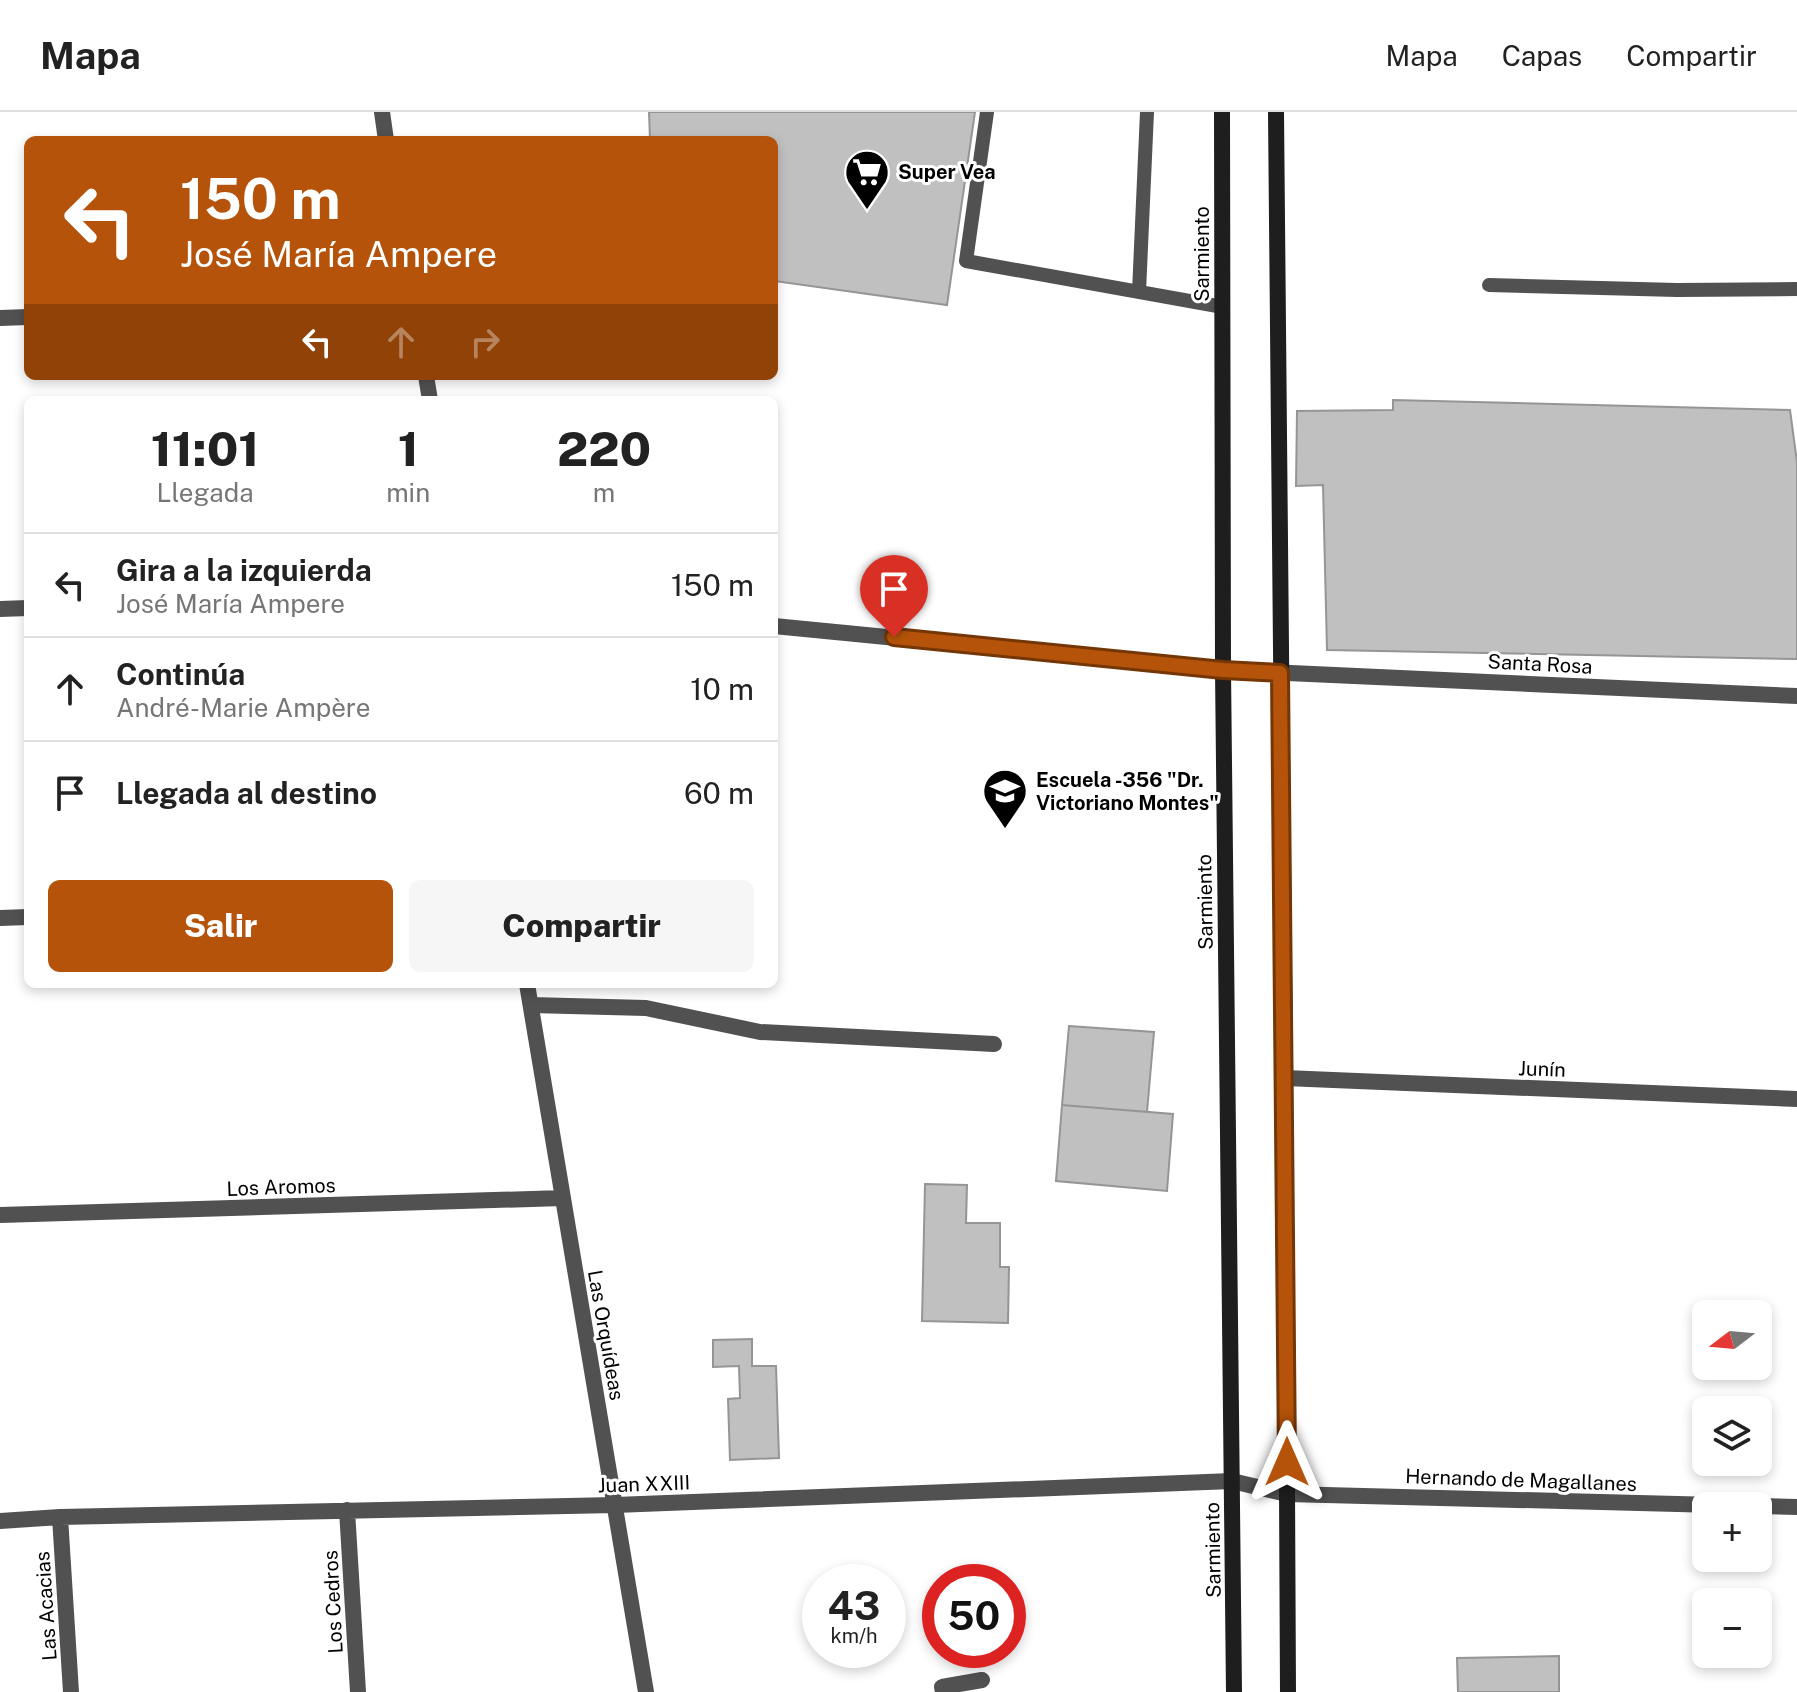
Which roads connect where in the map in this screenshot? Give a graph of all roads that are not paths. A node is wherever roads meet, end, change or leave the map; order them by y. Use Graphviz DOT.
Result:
graph roads {
  1 [pos="382,112"];
  2 [pos="987,112"];
  3 [pos="1147,112"];
  4 [pos="1222,112"];
  5 [pos="1276,112"];
  6 [pos="385,136"];
  7 [pos="1489,285"];
  8 [pos="1797,289"];
  9 [pos="1139,292"];
  10 [pos="1223,307"];
  11 [pos="24,317"];
  12 [pos="0,318"];
  13 [pos="24,608"];
  14 [pos="0,609"];
  15 [pos="778,626"];
  16 [pos="1223,670"];
  17 [pos="1280,673"];
  18 [pos="1797,696"];
  19 [pos="24,917"];
  20 [pos="0,918"];
  21 [pos="528,988"];
  22 [pos="531,1005"];
  23 [pos="994,1044"];
  24 [pos="1285,1078"];
  25 [pos="1797,1099"];
  26 [pos="563,1198"];
  27 [pos="0,1215"];
  28 [pos="1232,1481"];
  29 [pos="1287,1494"];
  30 [pos="1692,1504"];
  31 [pos="615,1505"];
  32 [pos="1772,1506"];
  33 [pos="1797,1507"];
  34 [pos="347,1510"];
  35 [pos="60,1517"];
  36 [pos="0,1521"];
  37 [pos="982,1680"];
  38 [pos="71,1692"];
  39 [pos="358,1692"];
  40 [pos="646,1692"];
  41 [pos="943,1692"];
  42 [pos="1234,1692"];
  43 [pos="1288,1692"];
  1 -- 6 [label="street"];
  2 -- 9 [label="lane"];
  3 -- 9 [label="lane"];
  4 -- 10 [label="main road, Sarmiento"];
  5 -- 17 [label="main road"];
  7 -- 8 [label="lane"];
  9 -- 10 [label="lane"];
  10 -- 16 [label="main road, Sarmiento"];
  11 -- 12 [label="street"];
  13 -- 14 [label="street"];
  15 -- 16 [label="street, Santa Rosa"];
  16 -- 17 [label="street, Santa Rosa"];
  16 -- 28 [label="main road, Sarmiento"];
  17 -- 18 [label="street, Santa Rosa"];
  17 -- 24 [label="main road"];
  19 -- 20 [label="street"];
  21 -- 22 [label="street, Las Orquídeas"];
  22 -- 23 [label="street"];
  22 -- 26 [label="street, Las Orquídeas"];
  24 -- 25 [label="street, Junín"];
  24 -- 29 [label="main road"];
  26 -- 27 [label="street, Los Aromos"];
  26 -- 31 [label="street, Las Orquídeas"];
  28 -- 29 [label="street, Juan XXIII"];
  28 -- 31 [label="street, Juan XXIII"];
  28 -- 42 [label="main road, Sarmiento"];
  29 -- 30 [label="street, Hernando de Magallanes"];
  29 -- 43 [label="main road"];
  31 -- 34 [label="street, Juan XXIII"];
  31 -- 40 [label="street, Las Orquídeas"];
  32 -- 33 [label="street, Hernando de Magallanes"];
  34 -- 35 [label="street, Juan XXIII"];
  34 -- 39 [label="street, Los Cedros"];
  35 -- 36 [label="street, Juan XXIII"];
  35 -- 38 [label="street, Las Acacias"];
  37 -- 41 [label="street"];
}
